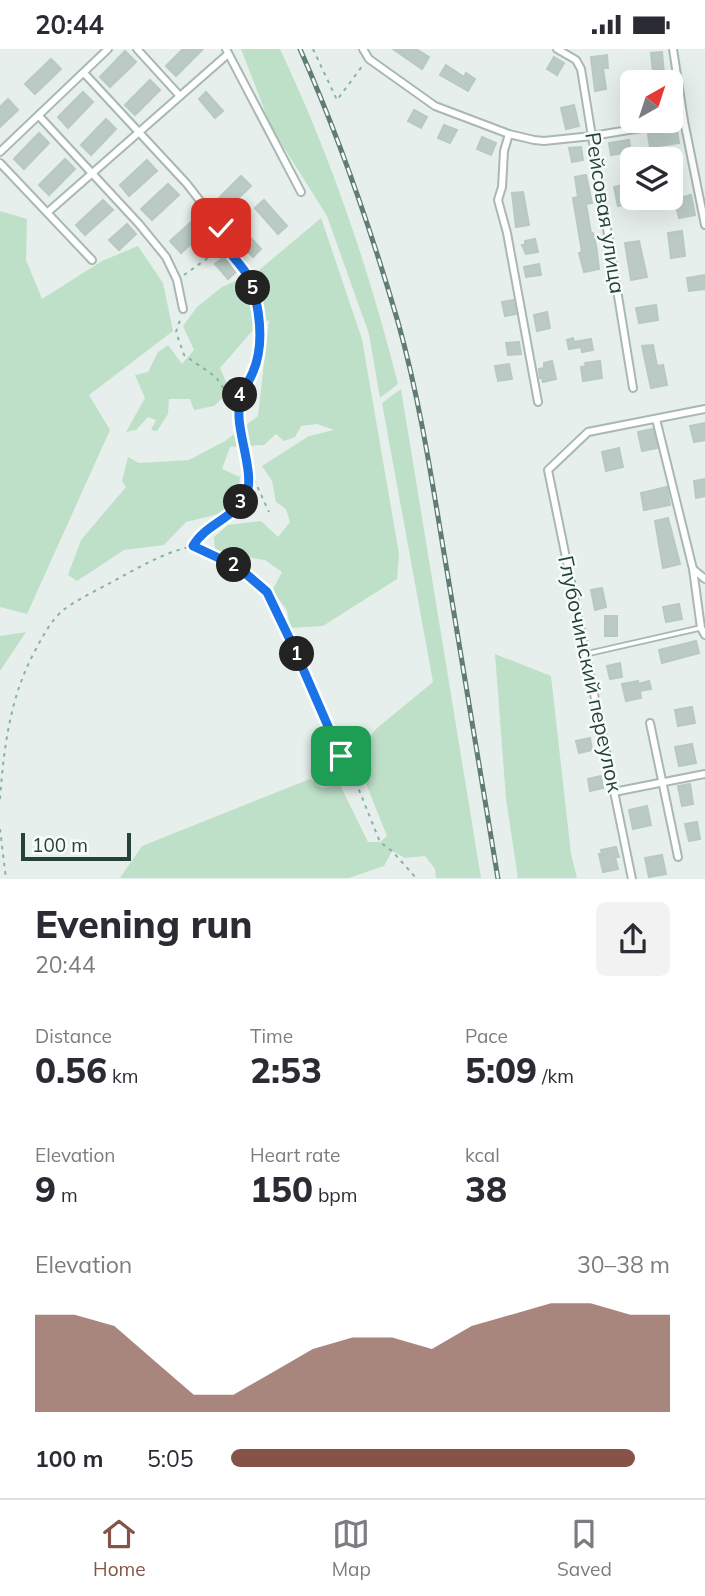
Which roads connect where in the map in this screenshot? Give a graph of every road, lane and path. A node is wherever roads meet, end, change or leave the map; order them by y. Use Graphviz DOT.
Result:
graph roads {
  1 [pos="108,49"];
  2 [pos="137,49"];
  3 [pos="313,49"];
  4 [pos="363,49"];
  5 [pos="557,49"];
  6 [pos="673,49"];
  7 [pos="227,51"];
  8 [pos="369,59"];
  9 [pos="84,73"];
  10 [pos="179,95"];
  11 [pos="39,116"];
  12 [pos="684,121"];
  13 [pos="139,131"];
  14 [pos="509,134"];
  15 [pos="592,135"];
  16 [pos="0,152"];
  17 [pos="0,163"];
  18 [pos="92,175"];
  19 [pos="301,192"];
  20 [pos="48,212"];
  21 [pos="705,225"];
  22 [pos="221,228"];
  23 [pos="225,246"];
  24 [pos="92,260"];
  25 [pos="177,280"];
  26 [pos="183,309"];
  27 [pos="633,388"];
  28 [pos="538,402"];
  29 [pos="705,409"];
  30 [pos="239,419"];
  31 [pos="656,419"];
  32 [pos="246,460"];
  33 [pos="269,512"];
  34 [pos="193,546"];
  35 [pos="693,569"];
  36 [pos="705,579"];
  37 [pos="703,632"];
  38 [pos="586,654"];
  39 [pos="650,723"];
  40 [pos="705,774"];
  41 [pos="664,781"];
  42 [pos="614,792"];
  43 [pos="0,799"];
  44 [pos="0,829"];
  45 [pos="678,857"];
  46 [pos="6,879"];
  47 [pos="417,879"];
  48 [pos="632,879"];
  1 -- 9 [label="street"];
  2 -- 10 [label="street"];
  3 -- 8 [label="path"];
  4 -- 8 [label="street"];
  5 -- 15 [label="street, Рейсовая улица"];
  6 -- 12 [label="street"];
  7 -- 10 [label="street"];
  7 -- 19 [label="street"];
  8 -- 14 [label="street"];
  9 -- 11 [label="street"];
  9 -- 13 [label="street"];
  10 -- 13 [label="street"];
  11 -- 16 [label="street"];
  11 -- 18 [label="street"];
  12 -- 15 [label="street"];
  12 -- 21 [label="street"];
  13 -- 18 [label="street"];
  13 -- 22 [label="street"];
  14 -- 15 [label="street"];
  14 -- 28 [label="street"];
  15 -- 27 [label="street, Рейсовая улица"];
  17 -- 20 [label="street"];
  18 -- 20 [label="street"];
  18 -- 25 [label="street"];
  20 -- 24 [label="street"];
  22 -- 23 [label="path"];
  23 -- 25 [label="path"];
  23 -- 30 [label="path"];
  25 -- 26 [label="street"];
  26 -- 30 [label="path"];
  29 -- 31 [label="street"];
  30 -- 32 [label="path"];
  31 -- 35 [label="street"];
  31 -- 38 [label="street, Глубочинский переулок"];
  32 -- 33 [label="path"];
  32 -- 34 [label="path"];
  34 -- 43 [label="path"];
  34 -- 47 [label="path"];
  35 -- 36 [label="street"];
  35 -- 37 [label="street"];
  37 -- 38 [label="lane"];
  38 -- 42 [label="street, Глубочинский переулок"];
  39 -- 41 [label="street"];
  40 -- 41 [label="street"];
  41 -- 42 [label="street"];
  41 -- 45 [label="street"];
  42 -- 48 [label="street, Глубочинский переулок"];
  44 -- 46 [label="path"];
}
